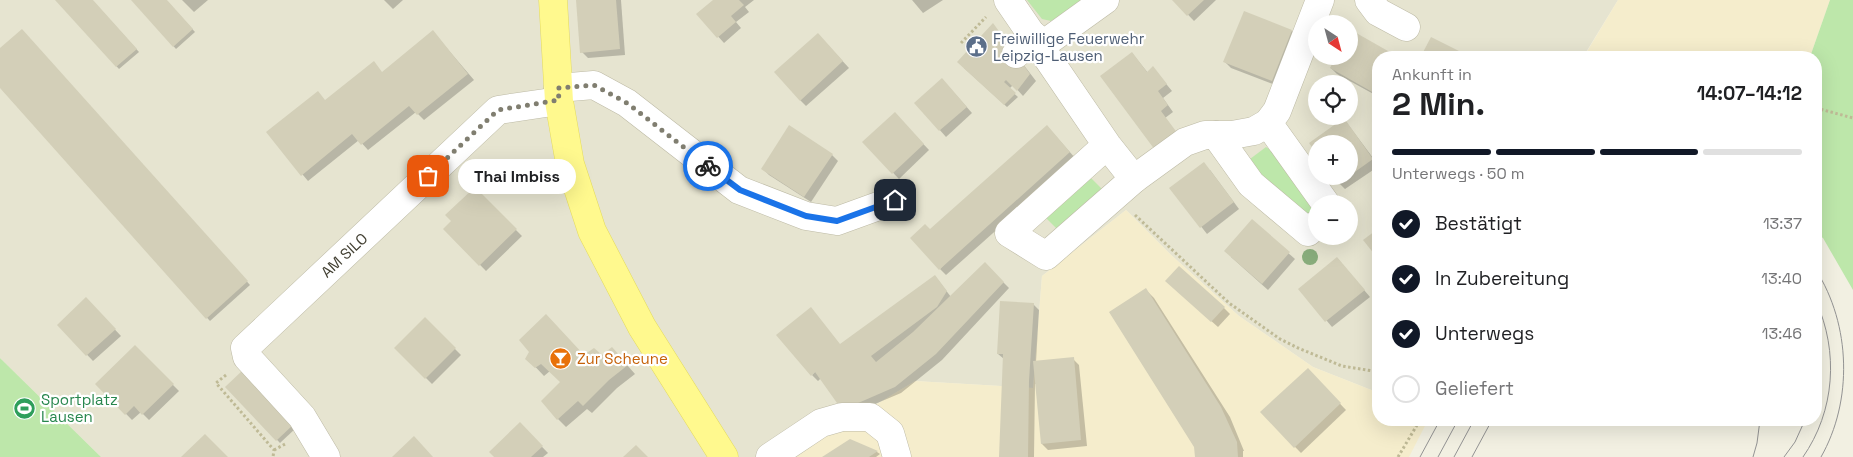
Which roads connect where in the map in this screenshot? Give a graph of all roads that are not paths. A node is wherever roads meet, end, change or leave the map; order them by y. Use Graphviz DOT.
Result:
graph roads {
  1 [pos="553,0"];
  2 [pos="1105,0"];
  3 [pos="1320,0"];
  4 [pos="1369,0"];
  5 [pos="998,7"];
  6 [pos="1406,27"];
  7 [pos="1030,45"];
  8 [pos="558,94"];
  9 [pos="1268,123"];
  10 [pos="1216,135"];
  11 [pos="1107,145"];
  12 [pos="1125,187"];
  13 [pos="1320,195"];
  14 [pos="895,200"];
  15 [pos="1308,232"];
  16 [pos="326,457"];
  17 [pos="724,457"];
  18 [pos="770,457"];
  19 [pos="897,457"];
  1 -- 8 [label="main road"];
  2 -- 7 [label="street"];
  3 -- 9 [label="street"];
  4 -- 6 [label="street"];
  5 -- 7 [label="street"];
  7 -- 11 [label="street"];
  8 -- 14 [label="street"];
  8 -- 16 [label="street, AM SILO"];
  8 -- 17 [label="main road"];
  9 -- 10 [label="street"];
  9 -- 13 [label="street"];
  10 -- 12 [label="street"];
  10 -- 15 [label="street"];
  11 -- 12 [label="street"];
  11 -- 12 [label="street"];
  18 -- 19 [label="street"];
}
